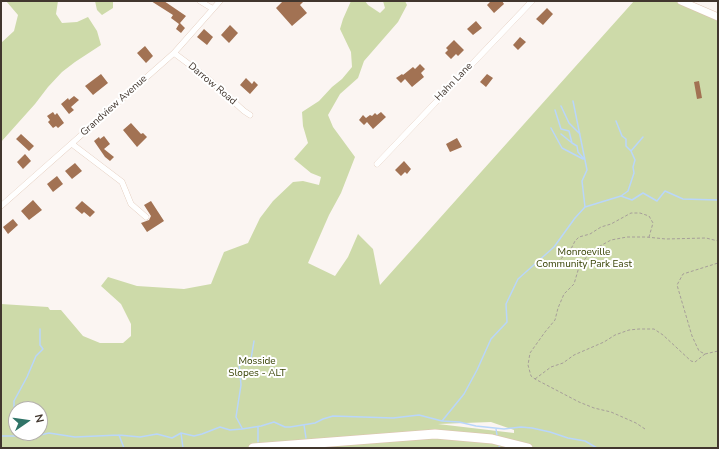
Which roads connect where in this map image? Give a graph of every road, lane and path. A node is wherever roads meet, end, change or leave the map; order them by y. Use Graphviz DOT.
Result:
graph roads {
  1 [pos="200,1"];
  2 [pos="220,1"];
  3 [pos="532,1"];
  4 [pos="681,1"];
  5 [pos="213,9"];
  6 [pos="718,17"];
  7 [pos="174,53"];
  8 [pos="250,115"];
  9 [pos="72,144"];
  10 [pos="377,164"];
  11 [pos="1,206"];
  12 [pos="146,217"];
  13 [pos="649,237"];
  14 [pos="718,241"];
  15 [pos="557,262"];
  16 [pos="718,263"];
  17 [pos="718,351"];
  18 [pos="705,354"];
  19 [pos="535,379"];
  20 [pos="645,429"];
  21 [pos="252,448"];
  22 [pos="528,448"];
  1 -- 5 [label="street"];
  2 -- 5 [label="street, Grandview Avenue"];
  3 -- 10 [label="street, Hahn Lane"];
  4 -- 6 [label="street"];
  5 -- 7 [label="street, Grandview Avenue"];
  7 -- 8 [label="street, Darrow Road"];
  7 -- 9 [label="street, Grandview Avenue"];
  9 -- 11 [label="street, Grandview Avenue"];
  9 -- 12 [label="street"];
  13 -- 14 [label="path"];
  13 -- 15 [label="path"];
  13 -- 19 [label="path"];
  16 -- 18 [label="path"];
  17 -- 18 [label="path"];
  18 -- 19 [label="path"];
  19 -- 20 [label="path"];
  21 -- 22 [label="main road"];
}
